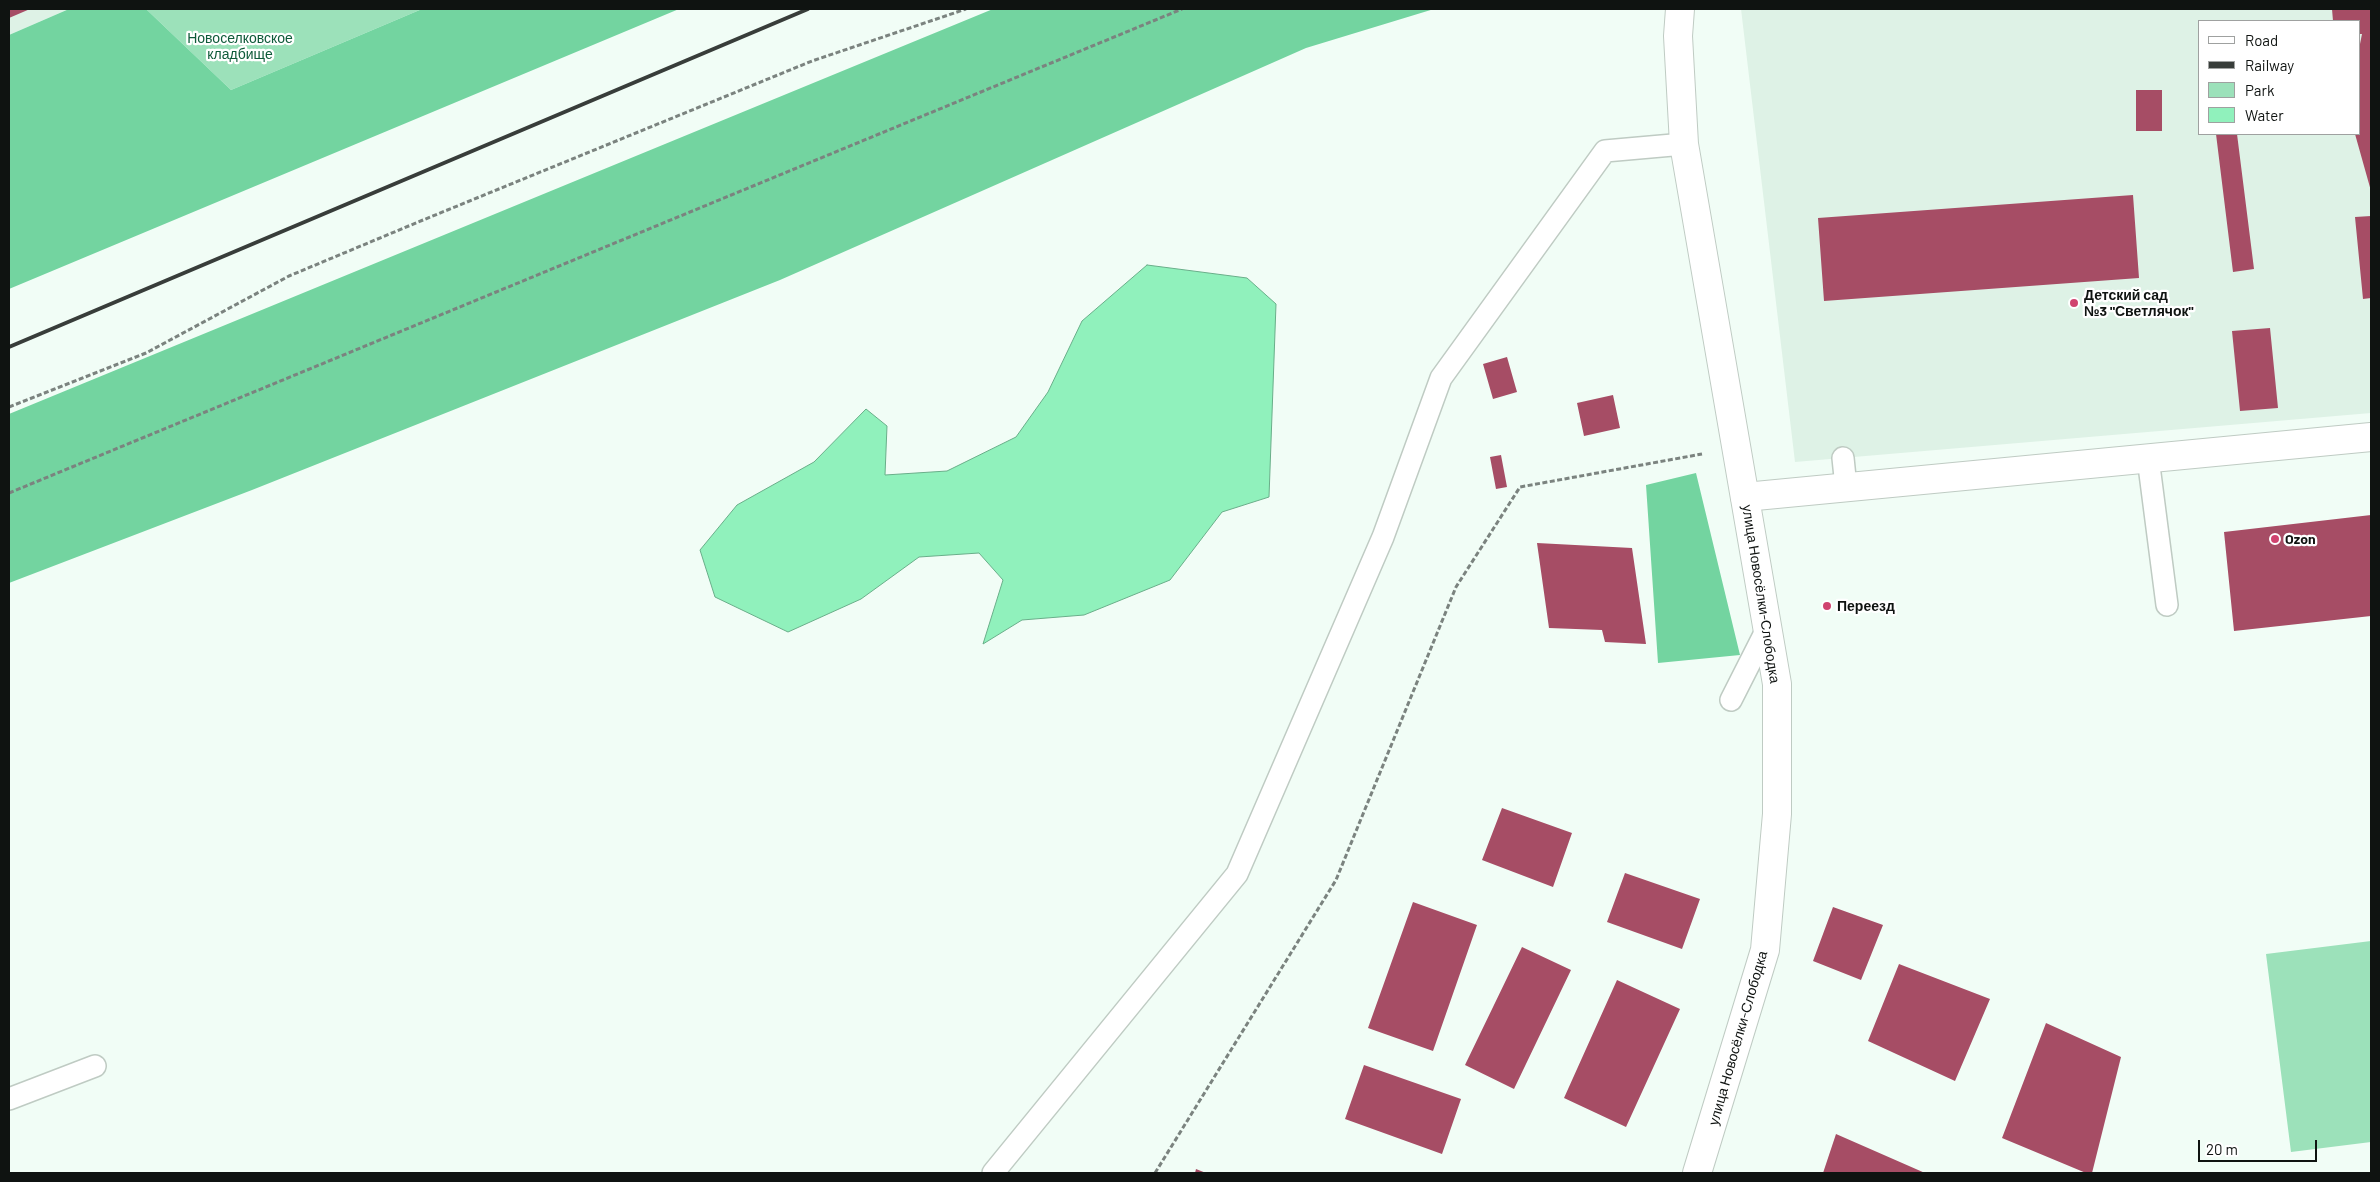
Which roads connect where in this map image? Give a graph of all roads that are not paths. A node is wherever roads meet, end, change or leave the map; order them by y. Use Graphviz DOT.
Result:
graph roads {
  1 [pos="1680,9"];
  2 [pos="1684,144"];
  3 [pos="2371,437"];
  4 [pos="1843,458"];
  5 [pos="2148,458"];
  6 [pos="1846,487"];
  7 [pos="1745,496"];
  8 [pos="2167,605"];
  9 [pos="1768,627"];
  10 [pos="1732,700"];
  11 [pos="95,1066"];
  12 [pos="9,1099"];
  13 [pos="993,1173"];
  14 [pos="1697,1173"];
  1 -- 2 [label="main road, улица Новосёлки-Слободка"];
  2 -- 7 [label="main road, улица Новосёлки-Слободка"];
  2 -- 13 [label="lane"];
  3 -- 5 [label="main road"];
  4 -- 6 [label="lane"];
  5 -- 6 [label="main road"];
  5 -- 8 [label="lane"];
  6 -- 7 [label="main road"];
  7 -- 9 [label="main road, улица Новосёлки-Слободка"];
  9 -- 10 [label="lane"];
  9 -- 14 [label="main road, улица Новосёлки-Слободка"];
  11 -- 12 [label="lane"];
}
